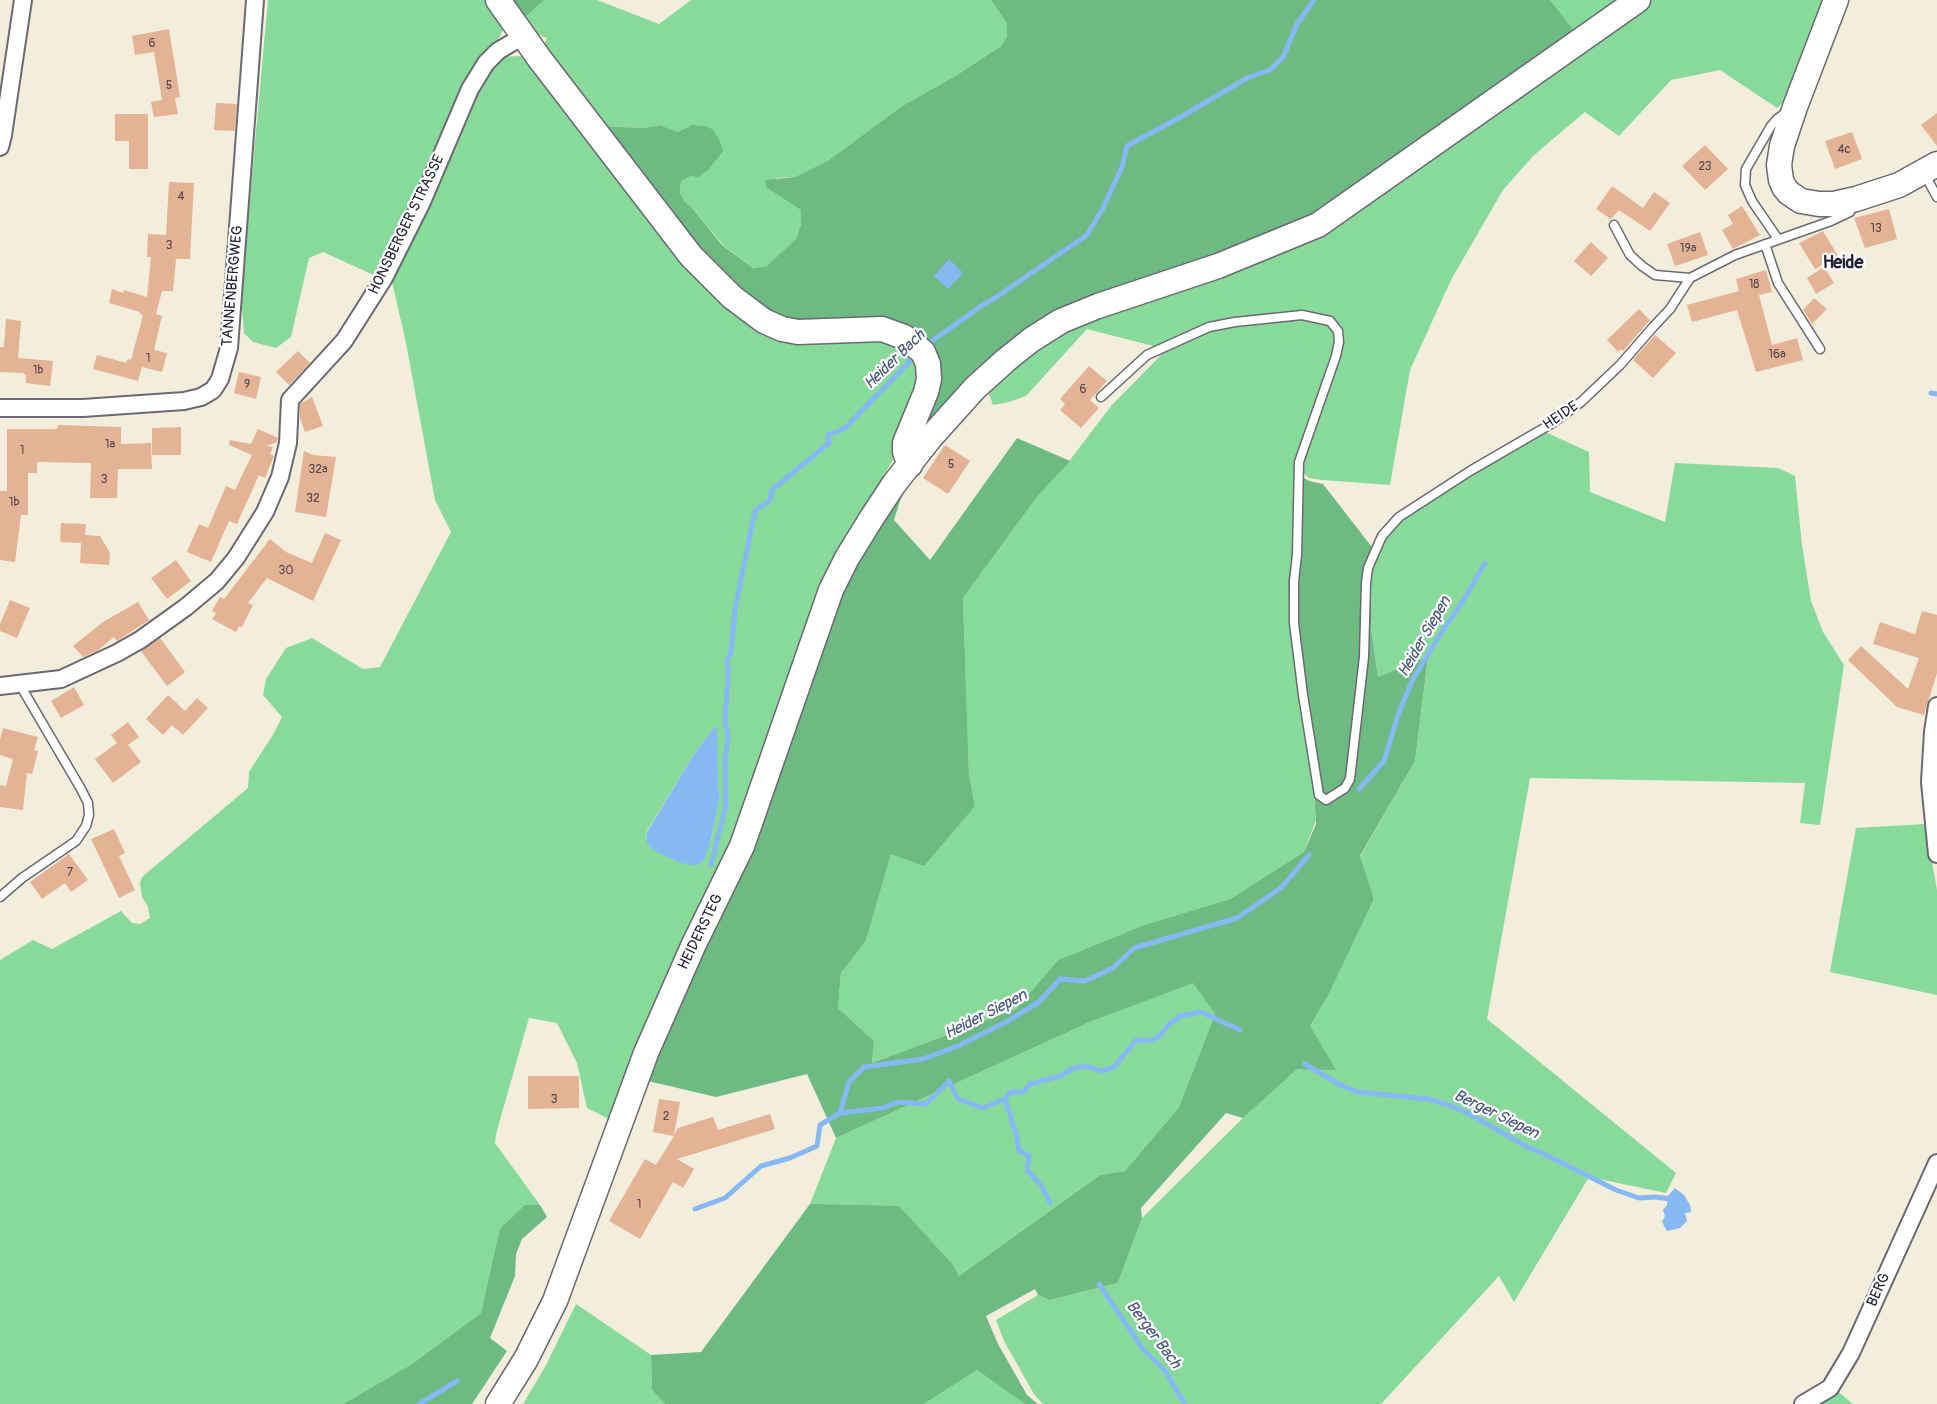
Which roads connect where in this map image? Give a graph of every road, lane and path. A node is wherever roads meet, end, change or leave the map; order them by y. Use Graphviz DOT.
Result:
graph roads {
  1 [pos="23,0"];
  2 [pos="255,0"];
  3 [pos="498,0"];
  4 [pos="1638,0"];
  5 [pos="1836,0"];
  6 [pos="523,36"];
  7 [pos="1795,107"];
  8 [pos="0,147"];
  9 [pos="1931,168"];
  10 [pos="1937,197"];
  11 [pos="1856,199"];
  12 [pos="1614,225"];
  13 [pos="1778,239"];
  14 [pos="1765,244"];
  15 [pos="1690,278"];
  16 [pos="1820,349"];
  17 [pos="1101,397"];
  18 [pos="0,408"];
  19 [pos="910,465"];
  20 [pos="20,685"];
  21 [pos="0,686"];
  22 [pos="1937,706"];
  23 [pos="1937,854"];
  24 [pos="0,897"];
  25 [pos="1937,1163"];
  26 [pos="498,1404"];
  27 [pos="1803,1404"];
  1 -- 8 [label="street"];
  2 -- 18 [label="street, TANNENBERGWEG"];
  3 -- 6 [label="main road"];
  4 -- 19 [label="main road, HEIDERSTEG"];
  5 -- 7 [label="main road, HEIDE"];
  6 -- 19 [label="main road"];
  6 -- 20 [label="street, HONSBERGER STRASSE"];
  7 -- 11 [label="main road, HEIDE"];
  7 -- 13 [label="lane, HEIDE"];
  9 -- 10 [label="lane"];
  9 -- 11 [label="main road, HEIDE"];
  11 -- 13 [label="lane, HEIDE"];
  12 -- 15 [label="lane"];
  13 -- 14 [label="lane, HEIDE"];
  14 -- 15 [label="lane, HEIDE"];
  14 -- 16 [label="lane"];
  15 -- 17 [label="lane, HEIDE"];
  19 -- 26 [label="main road, HEIDERSTEG"];
  20 -- 21 [label="street, HONSBERGER STRASSE"];
  20 -- 24 [label="lane"];
  22 -- 23 [label="street"];
  25 -- 27 [label="street, BERG"];
}
